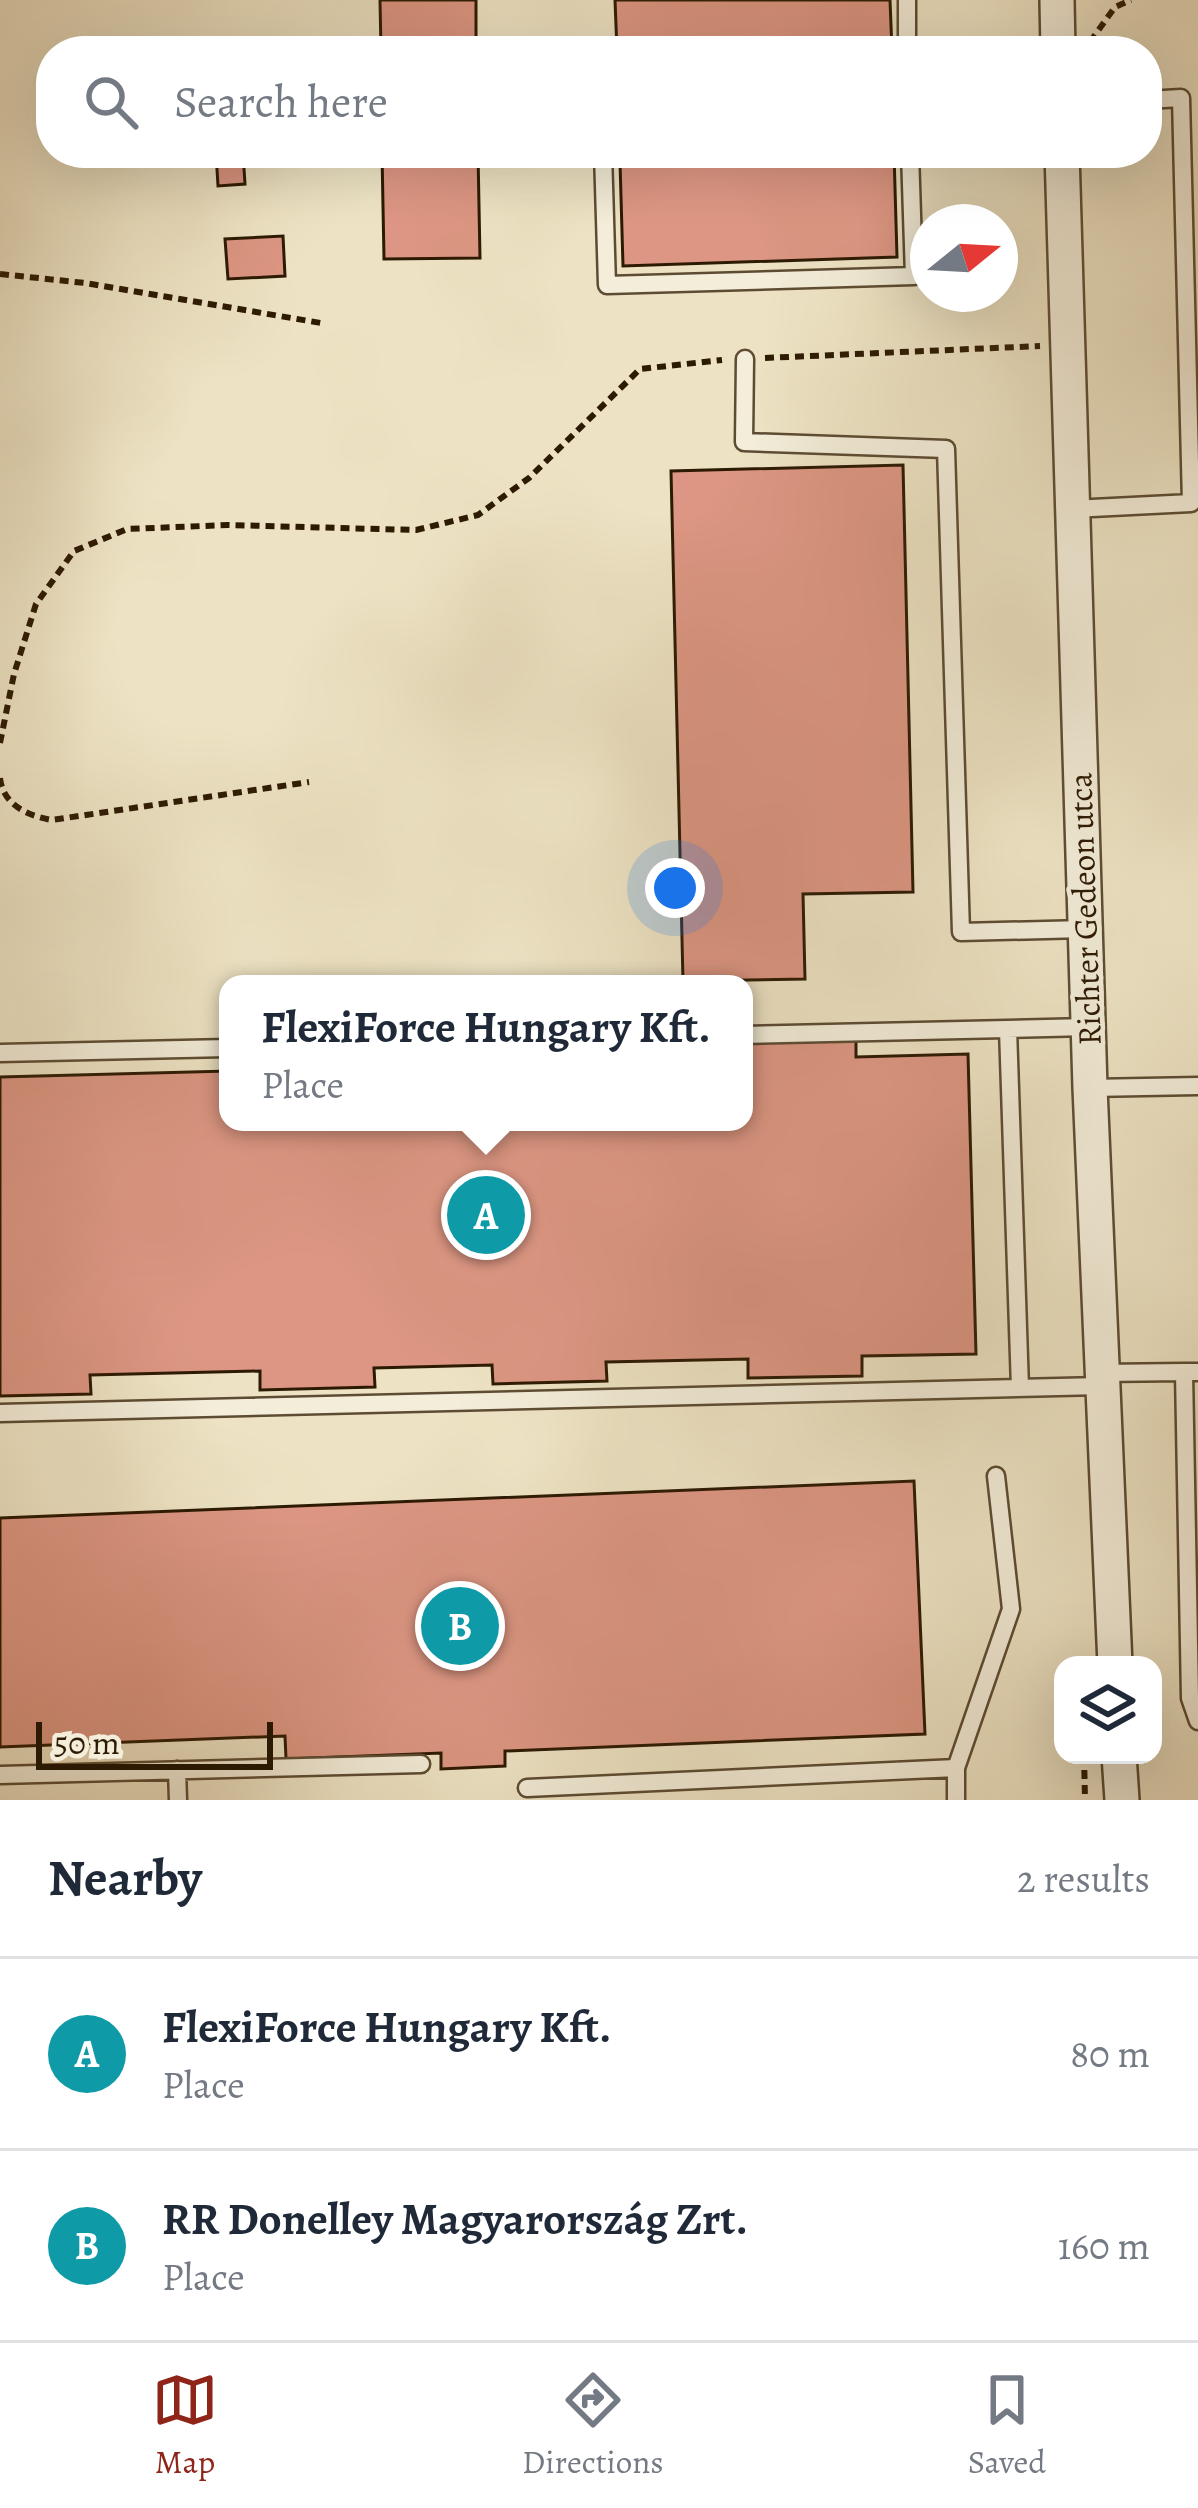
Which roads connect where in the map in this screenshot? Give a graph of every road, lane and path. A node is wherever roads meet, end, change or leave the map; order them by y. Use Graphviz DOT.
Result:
graph roads {
  1 [pos="907,0"];
  2 [pos="1057,0"];
  3 [pos="1131,0"];
  4 [pos="908,36"];
  5 [pos="1058,36"];
  6 [pos="1095,36"];
  7 [pos="1162,99"];
  8 [pos="603,168"];
  9 [pos="910,168"];
  10 [pos="1061,168"];
  11 [pos="0,274"];
  12 [pos="321,323"];
  13 [pos="1067,345"];
  14 [pos="745,359"];
  15 [pos="1072,508"];
  16 [pos="0,743"];
  17 [pos="0,778"];
  18 [pos="309,782"];
  19 [pos="1085,929"];
  20 [pos="1088,1027"];
  21 [pos="1008,1029"];
  22 [pos="753,1035"];
  23 [pos="219,1048"];
  24 [pos="0,1053"];
  25 [pos="1198,1086"];
  26 [pos="1090,1088"];
  27 [pos="1191,1372"];
  28 [pos="1100,1379"];
  29 [pos="1020,1388"];
  30 [pos="0,1413"];
  31 [pos="996,1476"];
  32 [pos="1115,1656"];
  33 [pos="1198,1721"];
  34 [pos="421,1764"];
  35 [pos="1084,1764"];
  36 [pos="1120,1764"];
  37 [pos="956,1768"];
  38 [pos="178,1770"];
  39 [pos="0,1775"];
  40 [pos="526,1788"];
  41 [pos="178,1800"];
  42 [pos="956,1800"];
  43 [pos="1085,1800"];
  44 [pos="1122,1800"];
  1 -- 4 [label="lane"];
  2 -- 5 [label="street"];
  3 -- 6 [label="path"];
  7 -- 15 [label="lane"];
  8 -- 9 [label="lane"];
  10 -- 13 [label="street, Richter Gedeon utca"];
  11 -- 12 [label="path"];
  13 -- 14 [label="path"];
  13 -- 15 [label="street, Richter Gedeon utca"];
  14 -- 16 [label="path"];
  14 -- 19 [label="lane"];
  15 -- 19 [label="street, Richter Gedeon utca"];
  17 -- 18 [label="path"];
  19 -- 20 [label="street, Richter Gedeon utca"];
  20 -- 21 [label="lane"];
  20 -- 26 [label="street, Richter Gedeon utca"];
  21 -- 22 [label="lane"];
  21 -- 29 [label="lane"];
  23 -- 24 [label="lane"];
  25 -- 26 [label="lane"];
  26 -- 28 [label="street, Richter Gedeon utca"];
  27 -- 28 [label="lane"];
  27 -- 33 [label="lane"];
  28 -- 29 [label="lane"];
  28 -- 32 [label="street, Richter Gedeon utca"];
  29 -- 30 [label="lane"];
  31 -- 37 [label="lane"];
  34 -- 38 [label="lane"];
  35 -- 43 [label="path"];
  36 -- 44 [label="street"];
  37 -- 40 [label="lane"];
  37 -- 42 [label="lane"];
  38 -- 39 [label="lane"];
  38 -- 41 [label="lane"];
}
